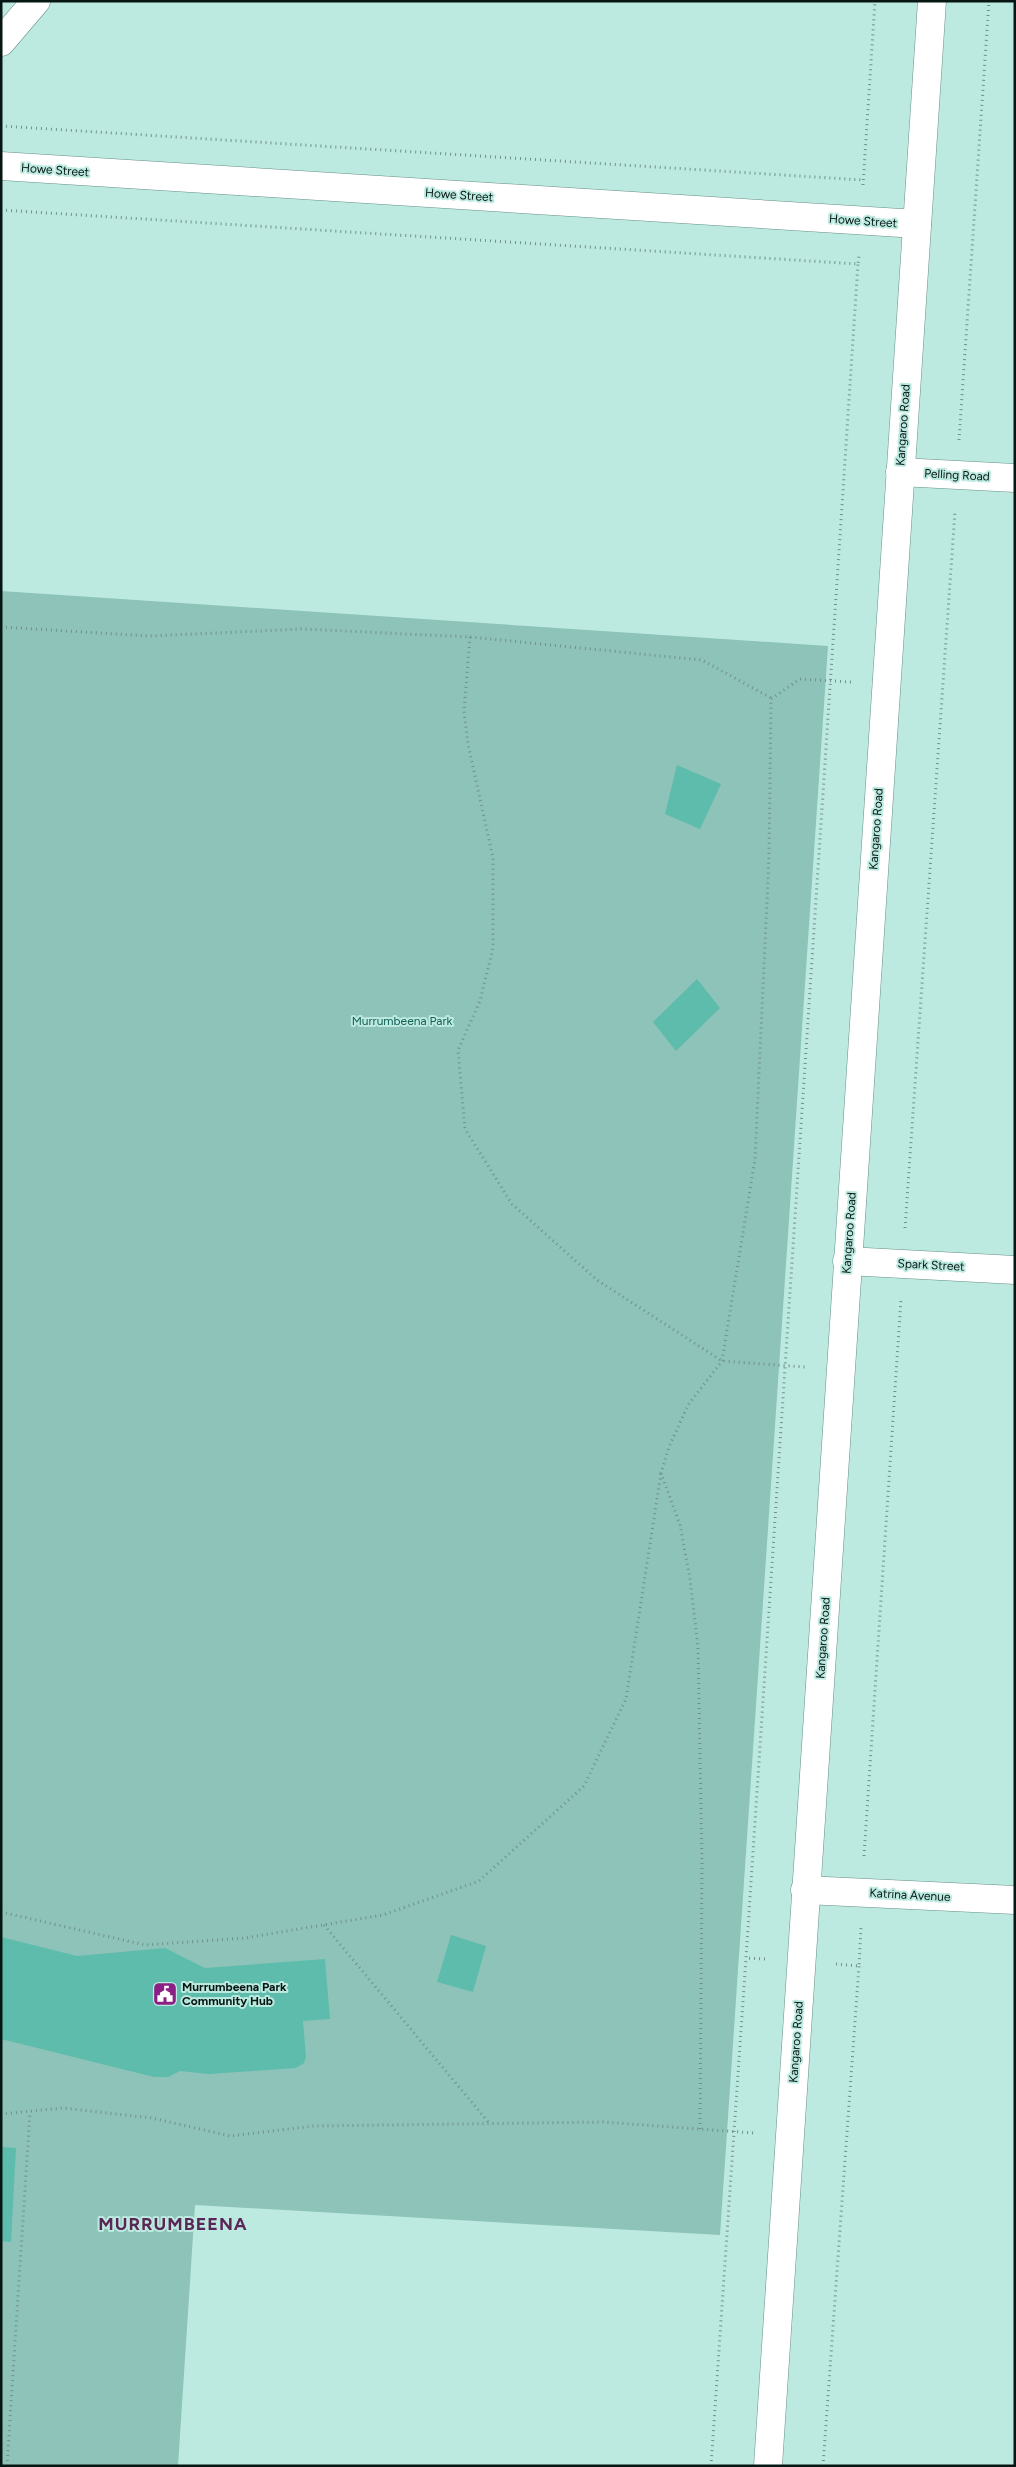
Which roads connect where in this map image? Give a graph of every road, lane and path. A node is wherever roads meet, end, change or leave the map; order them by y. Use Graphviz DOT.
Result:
graph roads {
  1 [pos="36,1"];
  2 [pos="875,1"];
  3 [pos="932,1"];
  4 [pos="989,1"];
  5 [pos="1,42"];
  6 [pos="1,126"];
  7 [pos="1,166"];
  8 [pos="863,180"];
  9 [pos="1,210"];
  10 [pos="861,220"];
  11 [pos="917,224"];
  12 [pos="858,264"];
  13 [pos="900,472"];
  14 [pos="957,475"];
  15 [pos="1015,478"];
  16 [pos="1,627"];
  17 [pos="470,637"];
  18 [pos="830,680"];
  19 [pos="885,684"];
  20 [pos="771,698"];
  21 [pos="848,1261"];
  22 [pos="903,1263"];
  23 [pos="1015,1270"];
  24 [pos="722,1361"];
  25 [pos="785,1366"];
  26 [pos="840,1369"];
  27 [pos="661,1473"];
  28 [pos="805,1890"];
  29 [pos="862,1893"];
  30 [pos="1015,1900"];
  31 [pos="1,1912"];
  32 [pos="324,1925"];
  33 [pos="746,1958"];
  34 [pos="801,1961"];
  35 [pos="859,1966"];
  36 [pos="30,2112"];
  37 [pos="1,2114"];
  38 [pos="489,2124"];
  39 [pos="700,2129"];
  40 [pos="733,2131"];
  41 [pos="790,2136"];
  42 [pos="7,2466"];
  43 [pos="711,2466"];
  44 [pos="768,2466"];
  45 [pos="824,2466"];
  1 -- 5 [label="street"];
  2 -- 8 [label="path"];
  3 -- 11 [label="street, Kangaroo Road"];
  4 -- 14 [label="path"];
  6 -- 8 [label="path"];
  7 -- 10 [label="street, Howe Street"];
  8 -- 10 [label="path"];
  9 -- 12 [label="path"];
  10 -- 11 [label="street, Howe Street"];
  10 -- 12 [label="path"];
  11 -- 13 [label="street, Kangaroo Road"];
  12 -- 18 [label="path"];
  13 -- 14 [label="street, Pelling Road"];
  13 -- 19 [label="street, Kangaroo Road"];
  14 -- 15 [label="street, Pelling Road"];
  14 -- 22 [label="path"];
  16 -- 17 [label="path"];
  17 -- 20 [label="path"];
  17 -- 24 [label="path"];
  18 -- 19 [label="path"];
  18 -- 20 [label="path"];
  18 -- 25 [label="path"];
  19 -- 21 [label="street, Kangaroo Road"];
  20 -- 24 [label="path"];
  21 -- 22 [label="street, Spark Street"];
  21 -- 26 [label="street, Kangaroo Road"];
  22 -- 23 [label="street, Spark Street"];
  22 -- 29 [label="path"];
  24 -- 25 [label="path"];
  24 -- 27 [label="path"];
  25 -- 26 [label="path"];
  25 -- 33 [label="path"];
  26 -- 28 [label="street, Kangaroo Road"];
  27 -- 32 [label="path"];
  27 -- 39 [label="path"];
  28 -- 29 [label="street, Katrina Avenue"];
  28 -- 34 [label="street, Kangaroo Road"];
  29 -- 30 [label="street, Katrina Avenue"];
  29 -- 35 [label="path"];
  31 -- 32 [label="path"];
  32 -- 38 [label="path"];
  33 -- 34 [label="path"];
  33 -- 40 [label="path"];
  34 -- 35 [label="path"];
  34 -- 41 [label="street, Kangaroo Road"];
  35 -- 45 [label="path"];
  36 -- 37 [label="path"];
  36 -- 38 [label="path"];
  36 -- 42 [label="path"];
  38 -- 39 [label="path"];
  39 -- 40 [label="path"];
  40 -- 41 [label="path"];
  40 -- 43 [label="path"];
  41 -- 44 [label="street, Kangaroo Road"];
}
